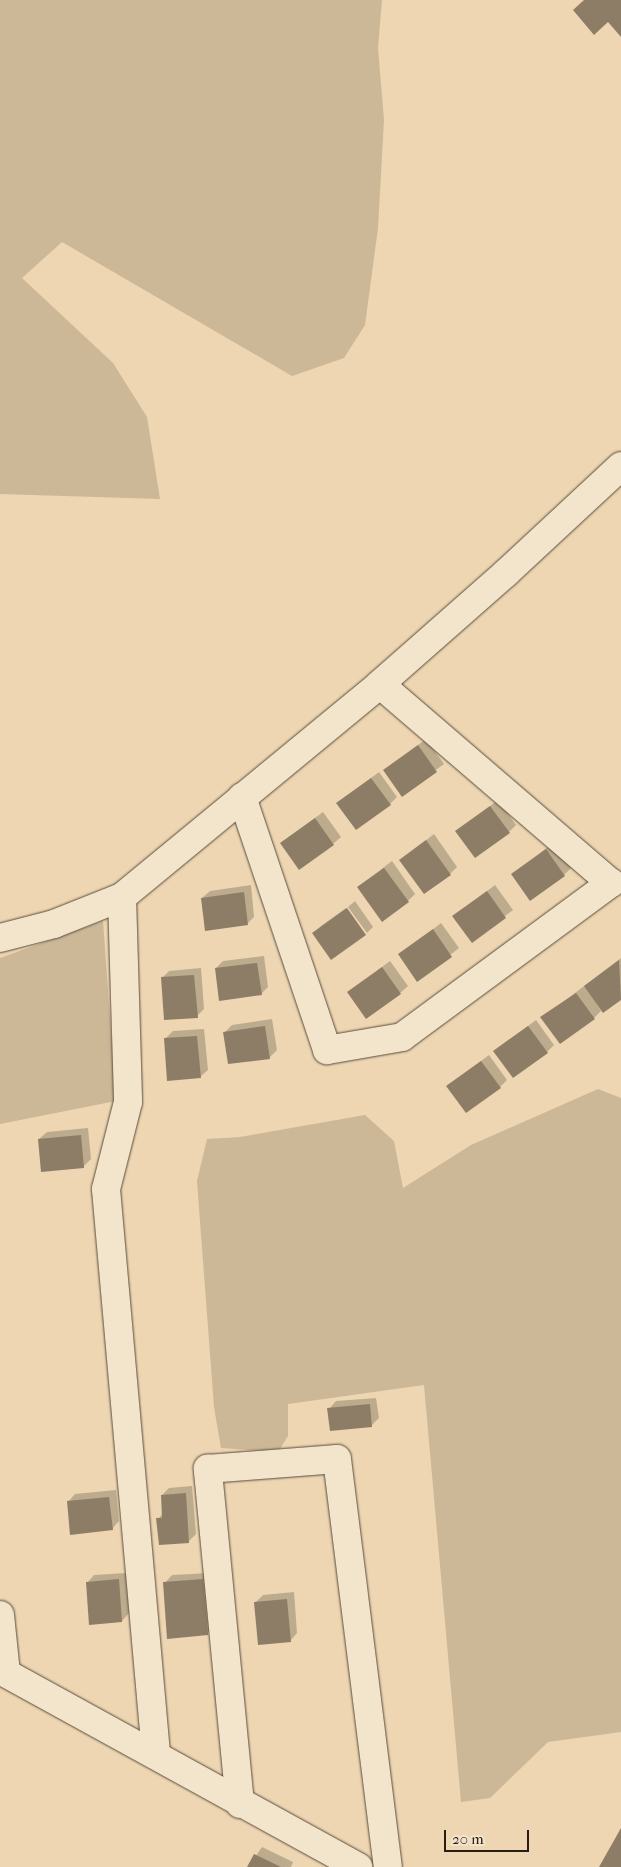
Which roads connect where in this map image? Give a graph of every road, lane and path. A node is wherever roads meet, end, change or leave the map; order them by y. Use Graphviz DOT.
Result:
graph roads {
  1 [pos="621,466"];
  2 [pos="380,684"];
  3 [pos="242,797"];
  4 [pos="122,897"];
  5 [pos="0,938"];
  6 [pos="0,1615"];
  7 [pos="3,1671"];
  8 [pos="156,1754"];
  9 [pos="240,1804"];
  10 [pos="359,1867"];
  11 [pos="388,1867"];
  1 -- 2 [label="street"];
  2 -- 3 [label="street"];
  2 -- 3 [label="street"];
  3 -- 4 [label="street"];
  4 -- 5 [label="street"];
  4 -- 8 [label="street"];
  6 -- 7 [label="street"];
  7 -- 8 [label="street"];
  8 -- 9 [label="street"];
  9 -- 10 [label="street"];
  9 -- 11 [label="street"];
}
